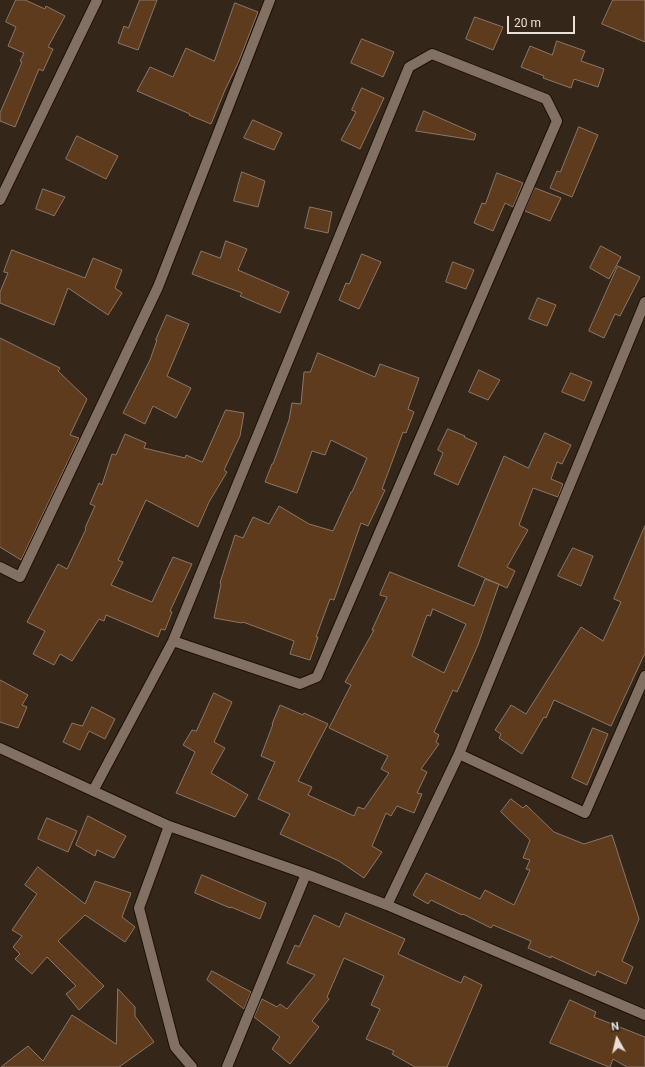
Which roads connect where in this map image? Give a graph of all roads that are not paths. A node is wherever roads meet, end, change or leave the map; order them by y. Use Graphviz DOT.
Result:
graph roads {
  1 [pos="97,0"];
  2 [pos="270,0"];
  3 [pos="0,200"];
  4 [pos="645,302"];
  5 [pos="0,567"];
  6 [pos="173,641"];
  7 [pos="645,676"];
  8 [pos="0,748"];
  9 [pos="459,754"];
  10 [pos="93,791"];
  11 [pos="169,826"];
  12 [pos="306,874"];
  13 [pos="387,905"];
  14 [pos="645,1015"];
  15 [pos="192,1067"];
  16 [pos="227,1067"];
  1 -- 3 [label="street"];
  2 -- 5 [label="street"];
  4 -- 9 [label="street"];
  6 -- 6 [label="street"];
  6 -- 10 [label="street"];
  7 -- 9 [label="street"];
  8 -- 10 [label="street"];
  9 -- 13 [label="street"];
  10 -- 11 [label="street"];
  11 -- 12 [label="street"];
  11 -- 15 [label="street"];
  12 -- 13 [label="street"];
  12 -- 16 [label="street"];
  13 -- 14 [label="street"];
}
